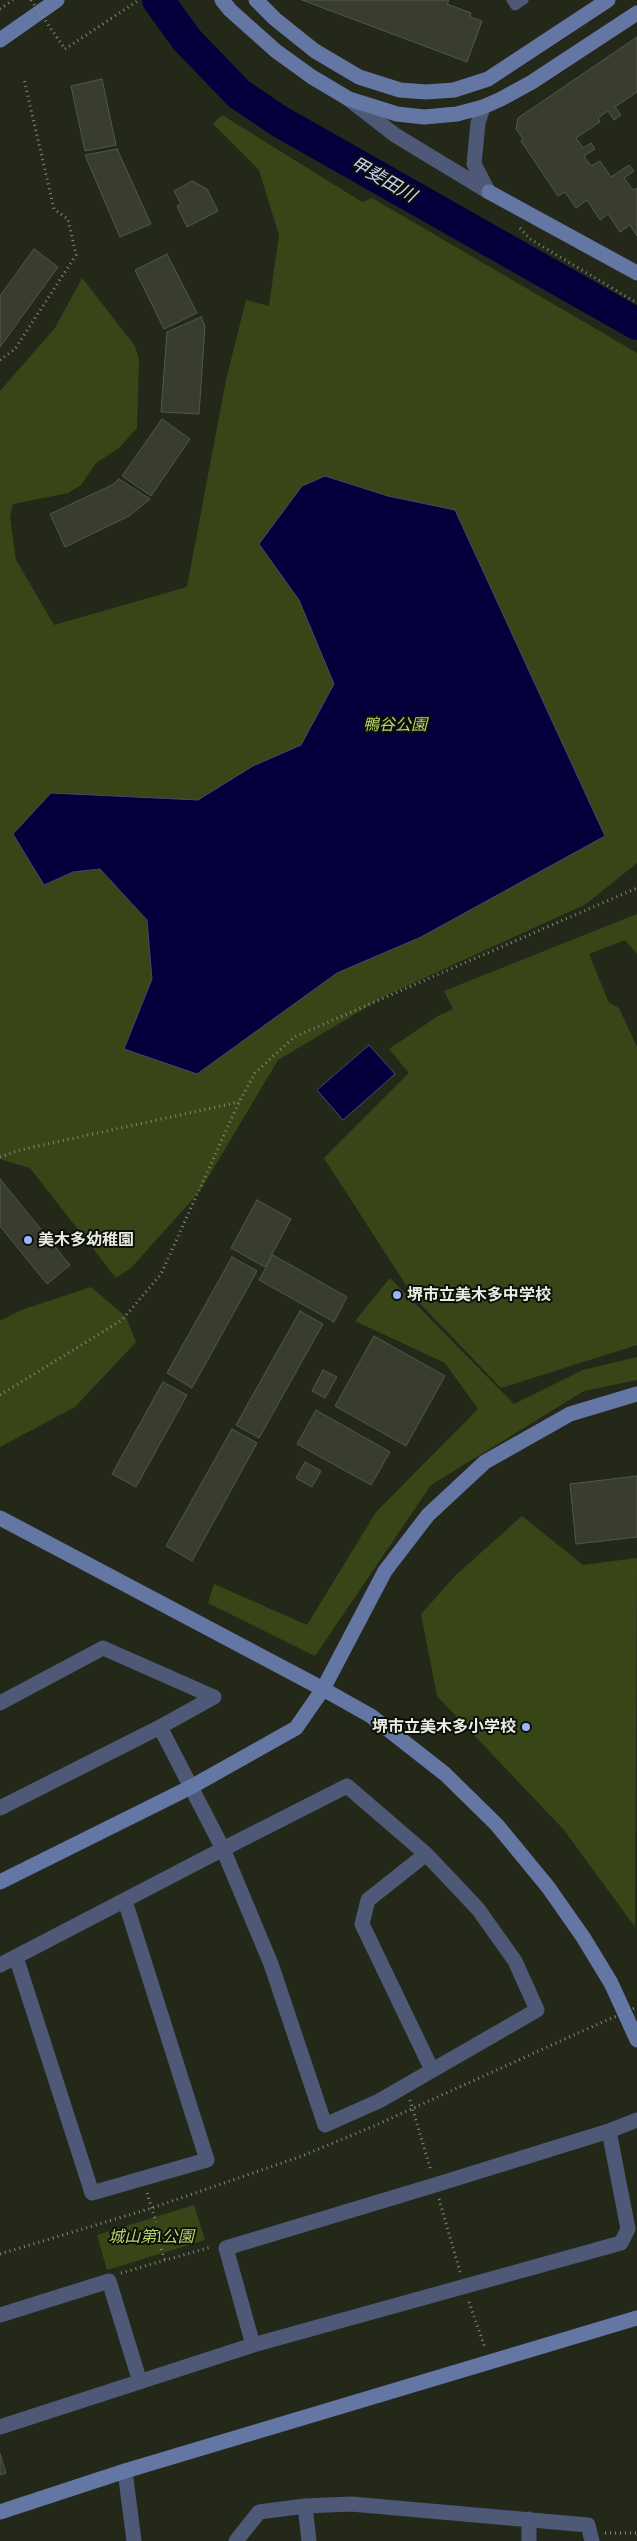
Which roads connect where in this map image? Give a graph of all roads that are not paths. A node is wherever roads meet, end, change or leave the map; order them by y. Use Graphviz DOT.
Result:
graph roads {
  1 [pos="56,0"];
  2 [pos="222,0"];
  3 [pos="256,0"];
  4 [pos="511,0"];
  5 [pos="524,0"];
  6 [pos="608,0"];
  7 [pos="637,13"];
  8 [pos="0,40"];
  9 [pos="349,99"];
  10 [pos="483,107"];
  11 [pos="489,192"];
  12 [pos="637,273"];
  13 [pos="637,1394"];
  14 [pos="0,1518"];
  15 [pos="324,1689"];
  16 [pos="0,1703"];
  17 [pos="160,1728"];
  18 [pos="191,1787"];
  19 [pos="0,1808"];
  20 [pos="223,1849"];
  21 [pos="426,1854"];
  22 [pos="0,1882"];
  23 [pos="125,1901"];
  24 [pos="16,1957"];
  25 [pos="0,1964"];
  26 [pos="637,2040"];
  27 [pos="432,2070"];
  28 [pos="637,2120"];
  29 [pos="609,2131"];
  30 [pos="0,2315"];
  31 [pos="637,2318"];
  32 [pos="253,2345"];
  33 [pos="140,2382"];
  34 [pos="0,2427"];
  35 [pos="125,2471"];
  36 [pos="305,2506"];
  37 [pos="0,2512"];
  38 [pos="529,2518"];
  39 [pos="591,2537"];
  40 [pos="134,2541"];
  41 [pos="236,2541"];
  42 [pos="309,2541"];
  43 [pos="529,2541"];
  1 -- 8 [label="street"];
  2 -- 9 [label="street"];
  3 -- 6 [label="street"];
  4 -- 5 [label="lane"];
  7 -- 10 [label="street"];
  9 -- 10 [label="street"];
  9 -- 11 [label="street"];
  10 -- 11 [label="street"];
  11 -- 12 [label="street"];
  13 -- 15 [label="street"];
  14 -- 15 [label="street"];
  15 -- 18 [label="street"];
  15 -- 26 [label="street"];
  16 -- 17 [label="street"];
  17 -- 18 [label="street"];
  17 -- 19 [label="street"];
  18 -- 20 [label="street"];
  18 -- 22 [label="street"];
  20 -- 21 [label="street"];
  20 -- 23 [label="street"];
  20 -- 27 [label="street"];
  21 -- 27 [label="street"];
  21 -- 27 [label="street"];
  23 -- 24 [label="street"];
  23 -- 24 [label="street"];
  24 -- 25 [label="street"];
  28 -- 29 [label="street"];
  29 -- 32 [label="street"];
  29 -- 32 [label="street"];
  30 -- 33 [label="street"];
  31 -- 35 [label="street"];
  32 -- 33 [label="street"];
  33 -- 34 [label="street"];
  35 -- 37 [label="street"];
  35 -- 40 [label="street"];
  36 -- 38 [label="street"];
  36 -- 41 [label="street"];
  36 -- 42 [label="street"];
  38 -- 39 [label="street"];
  38 -- 43 [label="street"];
}
